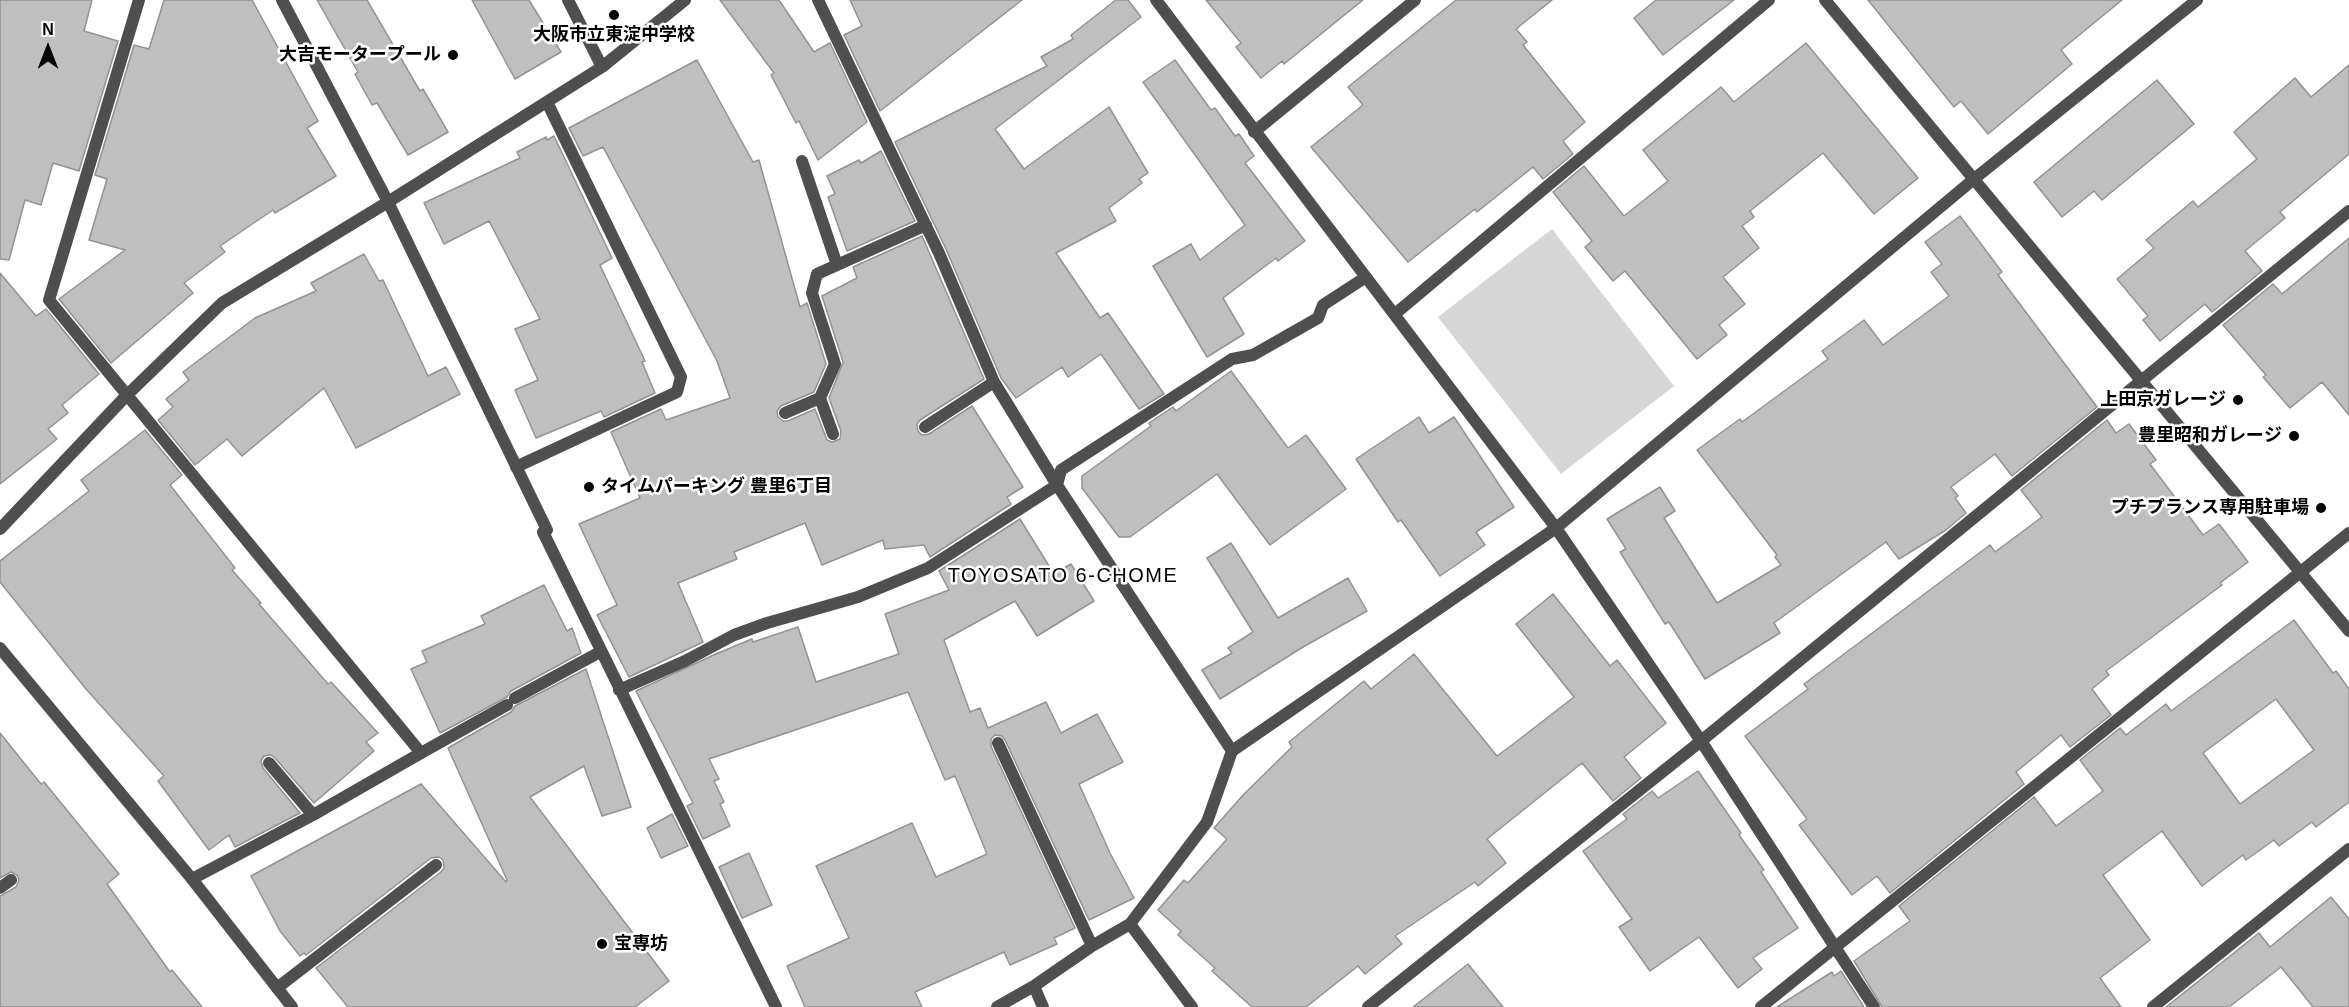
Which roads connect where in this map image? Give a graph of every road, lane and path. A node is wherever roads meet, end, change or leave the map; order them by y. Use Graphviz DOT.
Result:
graph roads {
  1 [pos="140,0"];
  2 [pos="282,0"];
  3 [pos="568,0"];
  4 [pos="686,0"];
  5 [pos="818,0"];
  6 [pos="1156,0"];
  7 [pos="1415,0"];
  8 [pos="1770,0"];
  9 [pos="1825,0"];
  10 [pos="2197,0"];
  11 [pos="602,67"];
  12 [pos="547,102"];
  13 [pos="1254,132"];
  14 [pos="802,161"];
  15 [pos="1974,179"];
  16 [pos="388,202"];
  17 [pos="2349,211"];
  18 [pos="926,225"];
  19 [pos="837,265"];
  20 [pos="1366,277"];
  21 [pos="1395,314"];
  22 [pos="2142,381"];
  23 [pos="994,382"];
  24 [pos="126,396"];
  25 [pos="820,398"];
  26 [pos="785,413"];
  27 [pos="925,427"];
  28 [pos="833,434"];
  29 [pos="516,467"];
  30 [pos="1057,485"];
  31 [pos="1556,528"];
  32 [pos="0,529"];
  33 [pos="2349,533"];
  34 [pos="2300,572"];
  35 [pos="2349,631"];
  36 [pos="0,648"];
  37 [pos="600,652"];
  38 [pos="619,690"];
  39 [pos="1701,741"];
  40 [pos="998,743"];
  41 [pos="1232,751"];
  42 [pos="421,753"];
  43 [pos="269,763"];
  44 [pos="314,815"];
  45 [pos="2349,849"];
  46 [pos="436,865"];
  47 [pos="192,879"];
  48 [pos="11,880"];
  49 [pos="0,888"];
  50 [pos="1130,924"];
  51 [pos="1092,946"];
  52 [pos="1836,949"];
  53 [pos="1035,986"];
  54 [pos="277,988"];
  55 [pos="292,1007"];
  56 [pos="776,1007"];
  57 [pos="997,1007"];
  58 [pos="1043,1007"];
  59 [pos="1192,1007"];
  60 [pos="1368,1007"];
  61 [pos="1761,1007"];
  62 [pos="1874,1007"];
  63 [pos="2153,1007"];
  1 -- 24 [label="street"];
  2 -- 16 [label="street"];
  3 -- 11 [label="street"];
  4 -- 11 [label="street"];
  5 -- 18 [label="street"];
  6 -- 13 [label="street"];
  7 -- 13 [label="street"];
  8 -- 21 [label="street"];
  9 -- 15 [label="street"];
  10 -- 15 [label="street"];
  11 -- 12 [label="street"];
  12 -- 16 [label="street"];
  12 -- 29 [label="street"];
  13 -- 20 [label="street"];
  14 -- 19 [label="street"];
  15 -- 22 [label="street"];
  15 -- 31 [label="street"];
  16 -- 24 [label="street"];
  16 -- 29 [label="street"];
  17 -- 22 [label="street"];
  18 -- 19 [label="street"];
  18 -- 23 [label="street"];
  19 -- 25 [label="street"];
  20 -- 21 [label="street"];
  20 -- 30 [label="street"];
  21 -- 31 [label="street"];
  22 -- 34 [label="street"];
  22 -- 39 [label="street"];
  23 -- 27 [label="street"];
  23 -- 30 [label="street"];
  24 -- 32 [label="street"];
  24 -- 42 [label="street"];
  25 -- 26 [label="street"];
  25 -- 28 [label="street"];
  29 -- 37 [label="street"];
  30 -- 38 [label="street"];
  30 -- 41 [label="street"];
  31 -- 39 [label="street"];
  31 -- 41 [label="street"];
  33 -- 34 [label="street"];
  34 -- 35 [label="street"];
  34 -- 52 [label="street"];
  36 -- 47 [label="street"];
  37 -- 38 [label="street"];
  37 -- 42 [label="street"];
  38 -- 56 [label="street"];
  39 -- 52 [label="street"];
  39 -- 60 [label="street"];
  40 -- 51 [label="street"];
  41 -- 50 [label="street"];
  42 -- 44 [label="street"];
  43 -- 44 [label="street"];
  44 -- 47 [label="street"];
  45 -- 63 [label="street"];
  46 -- 54 [label="street"];
  47 -- 54 [label="street"];
  48 -- 49 [label="street"];
  50 -- 51 [label="street"];
  50 -- 59 [label="street"];
  51 -- 53 [label="street"];
  52 -- 61 [label="street"];
  52 -- 62 [label="street"];
  53 -- 57 [label="street"];
  53 -- 58 [label="street"];
  54 -- 55 [label="street"];
}
